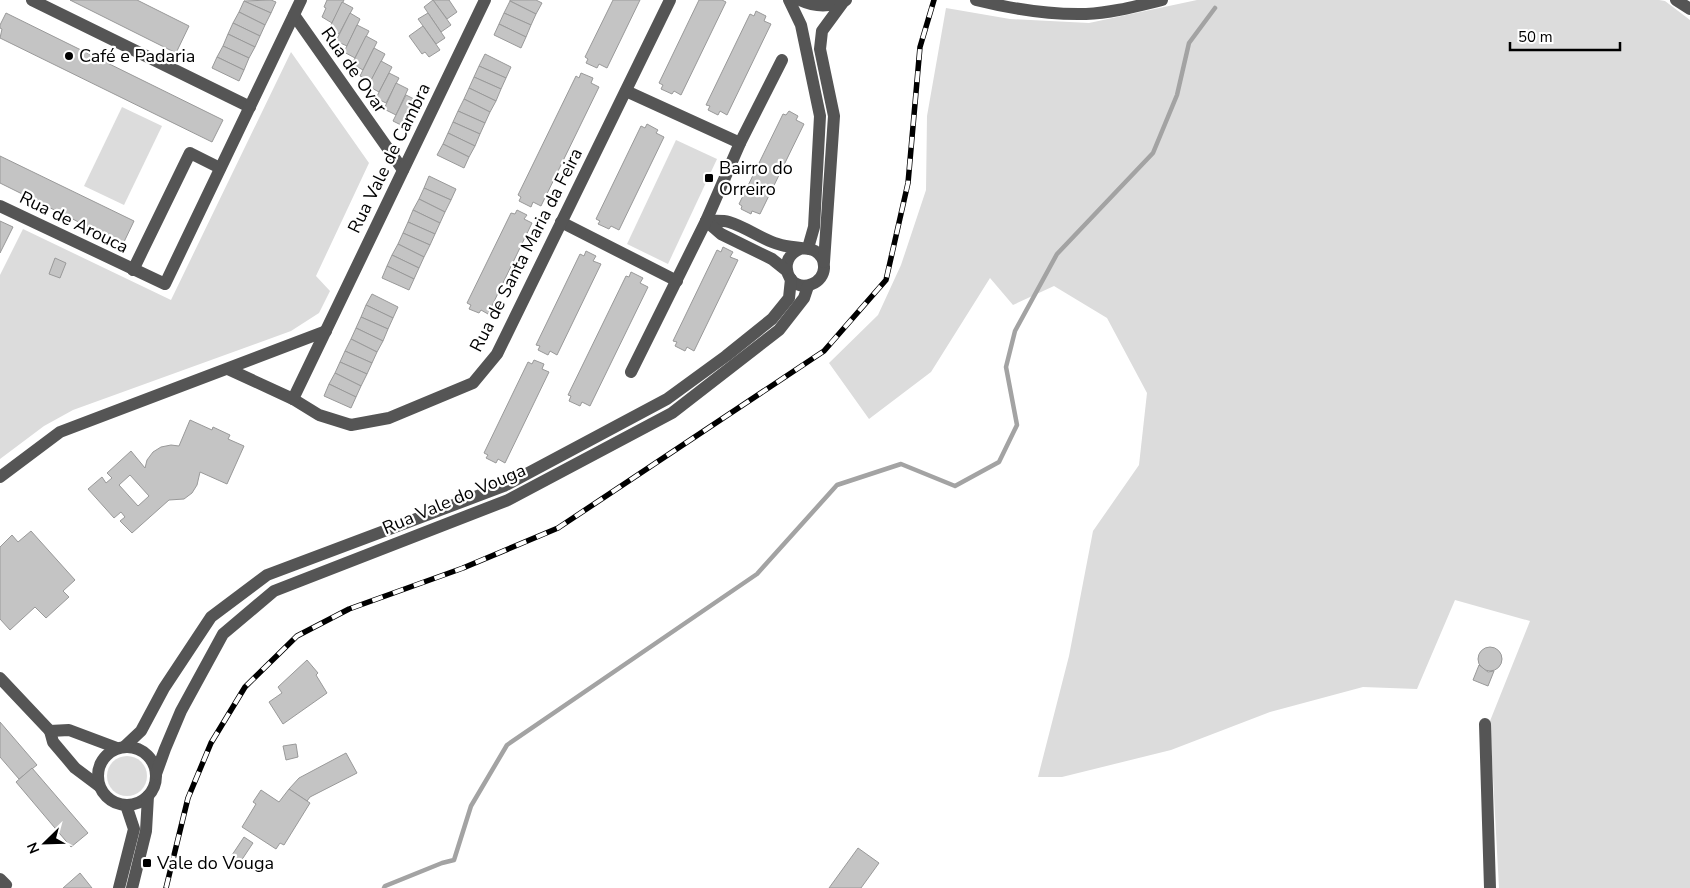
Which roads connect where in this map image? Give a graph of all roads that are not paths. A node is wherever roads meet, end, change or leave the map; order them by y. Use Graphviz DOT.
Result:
graph roads {
  1 [pos="32,0"];
  2 [pos="301,0"];
  3 [pos="485,0"];
  4 [pos="670,0"];
  5 [pos="789,0"];
  6 [pos="800,0"];
  7 [pos="976,0"];
  8 [pos="1162,0"];
  9 [pos="1676,0"];
  10 [pos="845,1"];
  11 [pos="1690,9"];
  12 [pos="294,15"];
  13 [pos="782,60"];
  14 [pos="626,91"];
  15 [pos="250,108"];
  16 [pos="740,143"];
  17 [pos="220,168"];
  18 [pos="403,170"];
  19 [pos="0,206"];
  20 [pos="706,221"];
  21 [pos="561,222"];
  22 [pos="804,248"];
  23 [pos="824,262"];
  24 [pos="133,270"];
  25 [pos="789,275"];
  26 [pos="677,281"];
  27 [pos="808,286"];
  28 [pos="326,331"];
  29 [pos="228,369"];
  30 [pos="631,372"];
  31 [pos="293,399"];
  32 [pos="0,477"];
  33 [pos="0,678"];
  34 [pos="1484,724"];
  35 [pos="50,731"];
  36 [pos="121,748"];
  37 [pos="156,774"];
  38 [pos="100,786"];
  39 [pos="148,796"];
  40 [pos="126,805"];
  41 [pos="0,879"];
  42 [pos="4,888"];
  43 [pos="119,888"];
  44 [pos="132,888"];
  45 [pos="1490,888"];
  1 -- 15 [label="street"];
  2 -- 12 [label="street"];
  3 -- 18 [label="street, Rua Vale de Cambra"];
  4 -- 14 [label="street, Rua de Santa Maria da Feira"];
  5 -- 22 [label="street, Rua Vale do Vouga"];
  6 -- 10 [label="street, Rua Vale do Vouga"];
  7 -- 8 [label="street"];
  9 -- 11 [label="street"];
  10 -- 23 [label="street, Rua Vale do Vouga"];
  12 -- 15 [label="street"];
  12 -- 18 [label="street, Rua de Ovar"];
  13 -- 16 [label="street"];
  14 -- 16 [label="street"];
  14 -- 21 [label="street, Rua de Santa Maria da Feira"];
  15 -- 17 [label="street"];
  16 -- 20 [label="street"];
  17 -- 24 [label="street, Rua de Arouca"];
  17 -- 24 [label="street"];
  18 -- 28 [label="street, Rua Vale de Cambra"];
  19 -- 24 [label="street, Rua de Arouca"];
  20 -- 22 [label="street"];
  20 -- 25 [label="street"];
  20 -- 26 [label="street"];
  21 -- 26 [label="street"];
  21 -- 31 [label="street, Rua de Santa Maria da Feira"];
  22 -- 23 [label="street"];
  22 -- 25 [label="street, Rua Vale do Vouga"];
  23 -- 27 [label="street, Rua Vale do Vouga"];
  25 -- 27 [label="street"];
  25 -- 36 [label="street, Rua Vale do Vouga"];
  26 -- 30 [label="street"];
  27 -- 37 [label="street, Rua Vale do Vouga"];
  28 -- 29 [label="street"];
  28 -- 31 [label="street, Rua Vale de Cambra"];
  29 -- 31 [label="street, Rua de Santa Maria da Feira"];
  29 -- 32 [label="street"];
  33 -- 35 [label="street"];
  34 -- 45 [label="street"];
  35 -- 36 [label="street"];
  35 -- 38 [label="street"];
  36 -- 37 [label="street"];
  36 -- 38 [label="street, Rua Vale do Vouga"];
  37 -- 39 [label="street, Rua Vale do Vouga"];
  38 -- 40 [label="street"];
  39 -- 40 [label="street"];
  39 -- 44 [label="street, Rua Vale do Vouga"];
  40 -- 43 [label="street"];
  41 -- 42 [label="street"];
}
